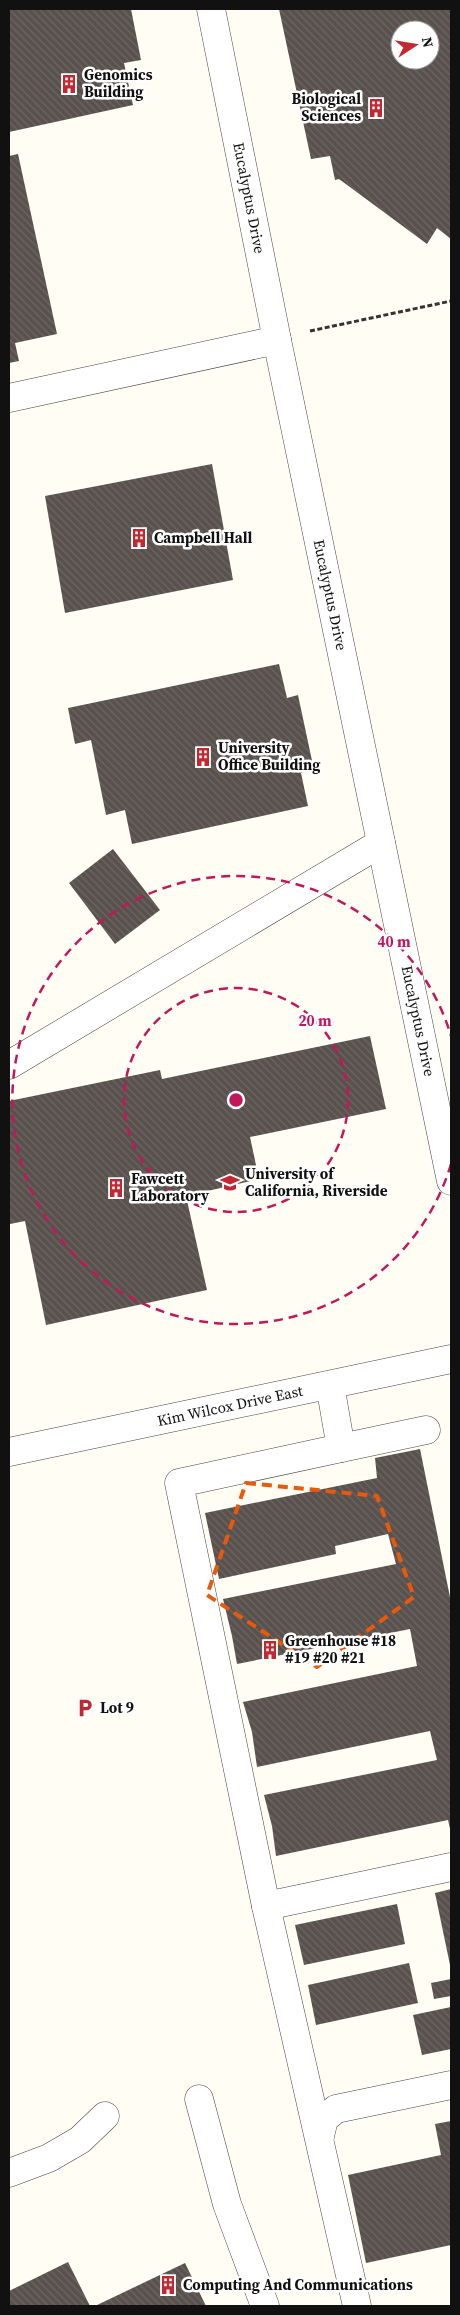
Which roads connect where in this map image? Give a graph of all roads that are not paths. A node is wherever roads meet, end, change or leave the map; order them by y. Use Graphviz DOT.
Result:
graph roads {
  1 [pos="211,9"];
  2 [pos="277,340"];
  3 [pos="9,398"];
  4 [pos="381,843"];
  5 [pos="9,1065"];
  6 [pos="451,1181"];
  7 [pos="451,1359"];
  8 [pos="330,1385"];
  9 [pos="426,1430"];
  10 [pos="341,1448"];
  11 [pos="9,1452"];
  12 [pos="451,1867"];
  13 [pos="266,1906"];
  14 [pos="451,2085"];
  15 [pos="199,2099"];
  16 [pos="105,2116"];
  17 [pos="320,2136"];
  18 [pos="9,2173"];
  19 [pos="264,2306"];
  20 [pos="357,2306"];
  1 -- 2 [label="street, Eucalyptus Drive"];
  2 -- 3 [label="street"];
  2 -- 4 [label="street, Eucalyptus Drive"];
  4 -- 5 [label="street"];
  4 -- 6 [label="street, Eucalyptus Drive"];
  7 -- 8 [label="street, Kim Wilcox Drive East"];
  8 -- 10 [label="street"];
  8 -- 11 [label="street, Kim Wilcox Drive East"];
  9 -- 10 [label="street"];
  10 -- 13 [label="street"];
  12 -- 13 [label="street"];
  13 -- 17 [label="street"];
  14 -- 17 [label="street"];
  15 -- 19 [label="street"];
  16 -- 18 [label="street"];
  17 -- 20 [label="street"];
}
